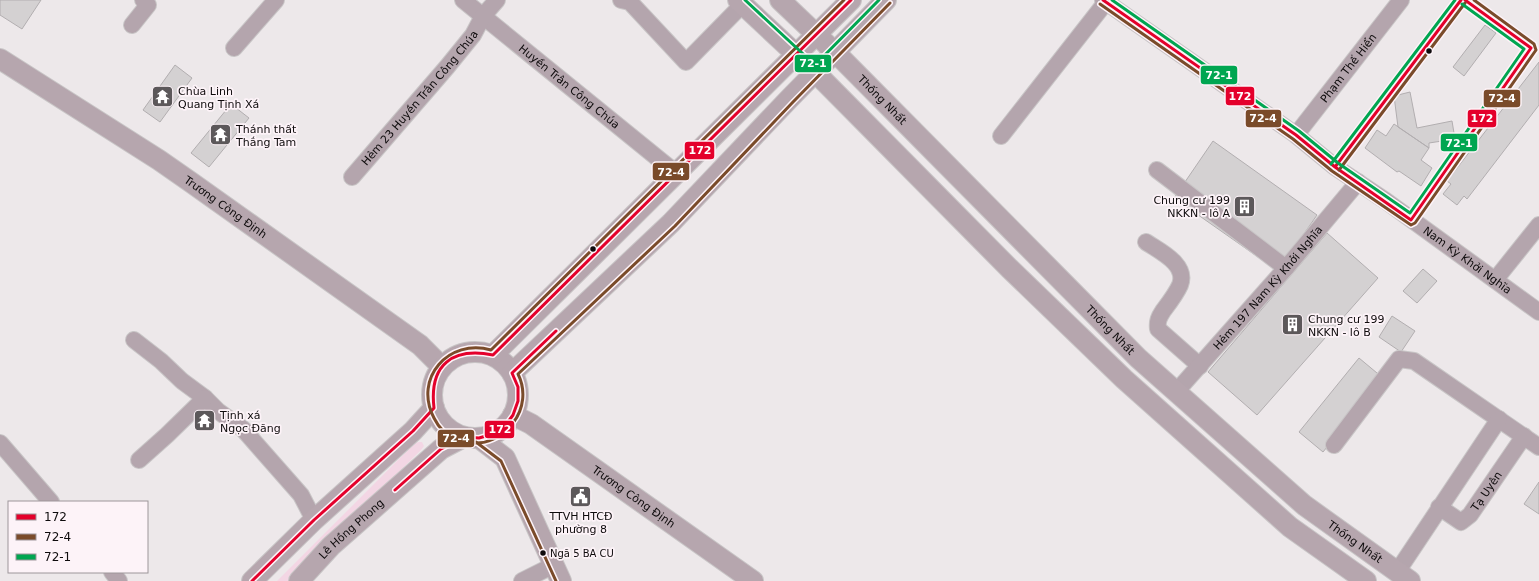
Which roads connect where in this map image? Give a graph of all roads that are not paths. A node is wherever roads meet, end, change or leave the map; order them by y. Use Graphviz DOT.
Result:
graph roads {
  1 [pos="143,0"];
  2 [pos="276,0"];
  3 [pos="463,0"];
  4 [pos="497,0"];
  5 [pos="621,0"];
  6 [pos="780,0"];
  7 [pos="852,0"];
  8 [pos="886,0"];
  9 [pos="1401,0"];
  10 [pos="1104,1"];
  11 [pos="741,2"];
  12 [pos="483,16"];
  13 [pos="132,25"];
  14 [pos="816,35"];
  15 [pos="234,48"];
  16 [pos="834,52"];
  17 [pos="796,54"];
  18 [pos="0,59"];
  19 [pos="815,72"];
  20 [pos="1001,136"];
  21 [pos="1296,136"];
  22 [pos="1157,170"];
  23 [pos="676,173"];
  24 [pos="352,177"];
  25 [pos="1358,182"];
  26 [pos="1539,225"];
  27 [pos="1146,242"];
  28 [pos="1028,247"];
  29 [pos="1009,268"];
  30 [pos="1286,268"];
  31 [pos="1495,280"];
  32 [pos="1539,312"];
  33 [pos="134,340"];
  34 [pos="492,355"];
  35 [pos="1200,366"];
  36 [pos="442,367"];
  37 [pos="512,373"];
  38 [pos="1176,392"];
  39 [pos="205,398"];
  40 [pos="434,408"];
  41 [pos="513,415"];
  42 [pos="1499,419"];
  43 [pos="1524,436"];
  44 [pos="471,437"];
  45 [pos="0,443"];
  46 [pos="1334,445"];
  47 [pos="1539,447"];
  48 [pos="139,460"];
  49 [pos="50,501"];
  50 [pos="1304,505"];
  51 [pos="1439,507"];
  52 [pos="314,520"];
  53 [pos="1290,526"];
  54 [pos="113,573"];
  55 [pos="558,573"];
  56 [pos="1403,576"];
  57 [pos="119,581"];
  58 [pos="252,581"];
  59 [pos="299,581"];
  60 [pos="522,581"];
  61 [pos="753,581"];
  62 [pos="1366,581"];
  1 -- 13 [label="street"];
  2 -- 15 [label="street"];
  3 -- 12 [label="street, Huyền Trân Công Chúa"];
  4 -- 12 [label="street, Hẻm 23 Huyền Trân Công Chúa"];
  5 -- 11 [label="street"];
  6 -- 14 [label="main road, Thống Nhất"];
  7 -- 14 [label="main road"];
  8 -- 16 [label="main road"];
  9 -- 21 [label="street, Phạm Thế Hiển"];
  10 -- 20 [label="street"];
  10 -- 21 [label="street, Nam Kỳ Khởi Nghĩa"];
  11 -- 17 [label="main road"];
  12 -- 23 [label="street, Huyền Trân Công Chúa"];
  12 -- 24 [label="street, Hẻm 23 Huyền Trân Công Chúa"];
  14 -- 16 [label="main road, Thống Nhất"];
  14 -- 17 [label="main road"];
  16 -- 19 [label="main road"];
  16 -- 28 [label="main road, Thống Nhất"];
  17 -- 19 [label="main road"];
  17 -- 23 [label="main road"];
  18 -- 36 [label="main road, Trương Công Định"];
  19 -- 29 [label="main road"];
  19 -- 37 [label="main road"];
  21 -- 25 [label="street, Nam Kỳ Khởi Nghĩa"];
  22 -- 30 [label="street"];
  23 -- 34 [label="main road"];
  25 -- 30 [label="street, Hẻm 197 Nam Kỳ Khởi Nghĩa"];
  25 -- 31 [label="street, Nam Kỳ Khởi Nghĩa"];
  26 -- 31 [label="street"];
  27 -- 35 [label="street"];
  28 -- 29 [label="main road"];
  28 -- 38 [label="main road, Thống Nhất"];
  29 -- 53 [label="main road"];
  30 -- 35 [label="street, Hẻm 197 Nam Kỳ Khởi Nghĩa"];
  31 -- 32 [label="street, Nam Kỳ Khởi Nghĩa"];
  33 -- 39 [label="street"];
  34 -- 36 [label="main road"];
  34 -- 37 [label="main road"];
  35 -- 38 [label="street, Hẻm 197 Nam Kỳ Khởi Nghĩa"];
  36 -- 40 [label="main road"];
  37 -- 41 [label="main road"];
  38 -- 50 [label="main road, Thống Nhất"];
  39 -- 48 [label="street"];
  39 -- 52 [label="street"];
  40 -- 44 [label="main road"];
  40 -- 52 [label="main road"];
  41 -- 44 [label="main road"];
  41 -- 61 [label="main road, Trương Công Định"];
  42 -- 43 [label="street"];
  42 -- 46 [label="street"];
  42 -- 51 [label="street"];
  43 -- 47 [label="street"];
  43 -- 51 [label="street, Tạ Uyên"];
  44 -- 55 [label="main road"];
  44 -- 59 [label="main road, Lê Hồng Phong"];
  45 -- 49 [label="street"];
  50 -- 53 [label="main road"];
  50 -- 56 [label="main road, Thống Nhất"];
  51 -- 56 [label="street"];
  52 -- 58 [label="main road"];
  53 -- 62 [label="main road"];
  54 -- 57 [label="street"];
  55 -- 60 [label="street"];
}
